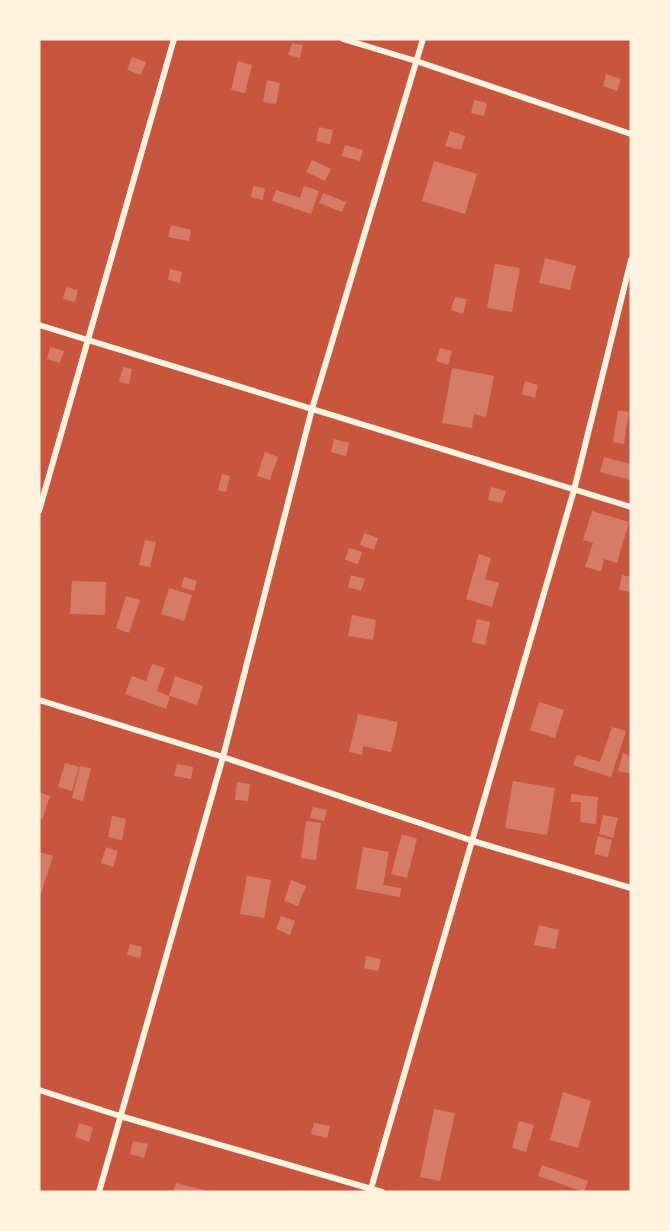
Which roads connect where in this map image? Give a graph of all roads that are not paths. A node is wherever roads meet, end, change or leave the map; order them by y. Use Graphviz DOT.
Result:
graph roads {
  1 [pos="174,39"];
  2 [pos="343,39"];
  3 [pos="423,39"];
  4 [pos="416,60"];
  5 [pos="631,134"];
  6 [pos="631,260"];
  7 [pos="39,325"];
  8 [pos="87,340"];
  9 [pos="312,409"];
  10 [pos="574,490"];
  11 [pos="631,507"];
  12 [pos="39,511"];
  13 [pos="39,700"];
  14 [pos="223,757"];
  15 [pos="473,841"];
  16 [pos="631,888"];
  17 [pos="39,1090"];
  18 [pos="120,1116"];
  19 [pos="370,1190"];
  20 [pos="99,1192"];
  21 [pos="382,1192"];
  1 -- 8 [label="street"];
  2 -- 4 [label="street"];
  3 -- 4 [label="street"];
  4 -- 5 [label="street"];
  4 -- 9 [label="street"];
  6 -- 10 [label="street"];
  7 -- 8 [label="street"];
  8 -- 9 [label="street"];
  8 -- 12 [label="street"];
  9 -- 10 [label="street"];
  9 -- 14 [label="street"];
  10 -- 11 [label="street"];
  10 -- 15 [label="street"];
  13 -- 14 [label="street"];
  14 -- 15 [label="street"];
  14 -- 18 [label="street"];
  15 -- 16 [label="street"];
  15 -- 19 [label="street"];
  17 -- 18 [label="street"];
  18 -- 19 [label="street"];
  18 -- 20 [label="street"];
  19 -- 21 [label="street"];
}
